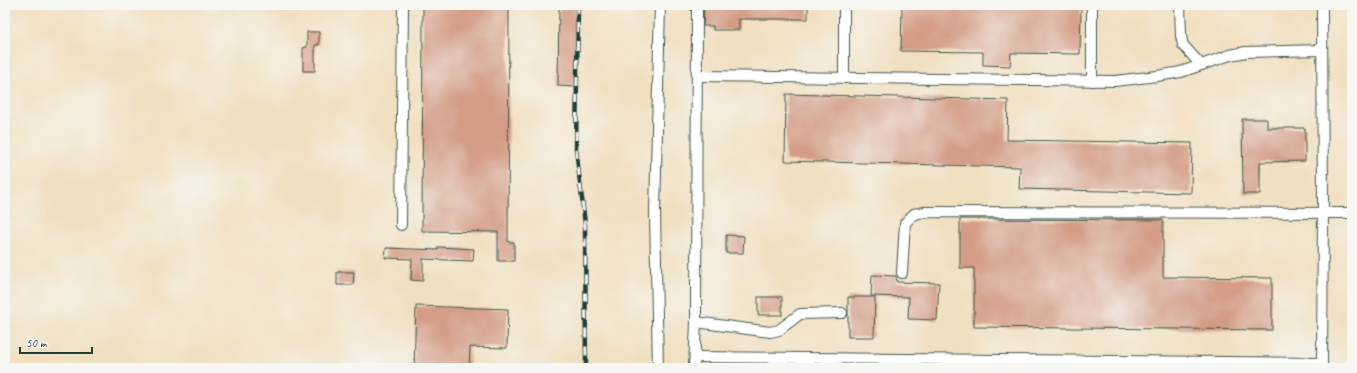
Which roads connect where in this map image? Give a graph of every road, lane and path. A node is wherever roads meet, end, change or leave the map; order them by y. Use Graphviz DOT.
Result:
graph roads {
  1 [pos="403,5"];
  2 [pos="660,5"];
  3 [pos="698,5"];
  4 [pos="844,5"];
  5 [pos="1092,5"];
  6 [pos="1180,5"];
  7 [pos="1322,5"];
  8 [pos="1321,50"];
  9 [pos="1201,65"];
  10 [pos="698,76"];
  11 [pos="844,78"];
  12 [pos="1092,81"];
  13 [pos="1323,213"];
  14 [pos="1352,213"];
  15 [pos="401,225"];
  16 [pos="902,272"];
  17 [pos="842,313"];
  18 [pos="696,322"];
  19 [pos="695,356"];
  20 [pos="1322,366"];
  21 [pos="658,368"];
  22 [pos="694,368"];
  1 -- 15 [label="lane"];
  2 -- 21 [label="lane"];
  3 -- 10 [label="lane"];
  4 -- 11 [label="lane"];
  5 -- 12 [label="lane"];
  6 -- 9 [label="lane"];
  7 -- 8 [label="lane"];
  8 -- 9 [label="lane"];
  8 -- 13 [label="lane"];
  9 -- 12 [label="lane"];
  10 -- 11 [label="lane"];
  10 -- 18 [label="lane"];
  11 -- 12 [label="lane"];
  13 -- 14 [label="lane"];
  13 -- 16 [label="lane"];
  13 -- 20 [label="lane"];
  17 -- 18 [label="lane"];
  18 -- 19 [label="lane"];
  19 -- 20 [label="lane"];
  19 -- 22 [label="lane"];
}
